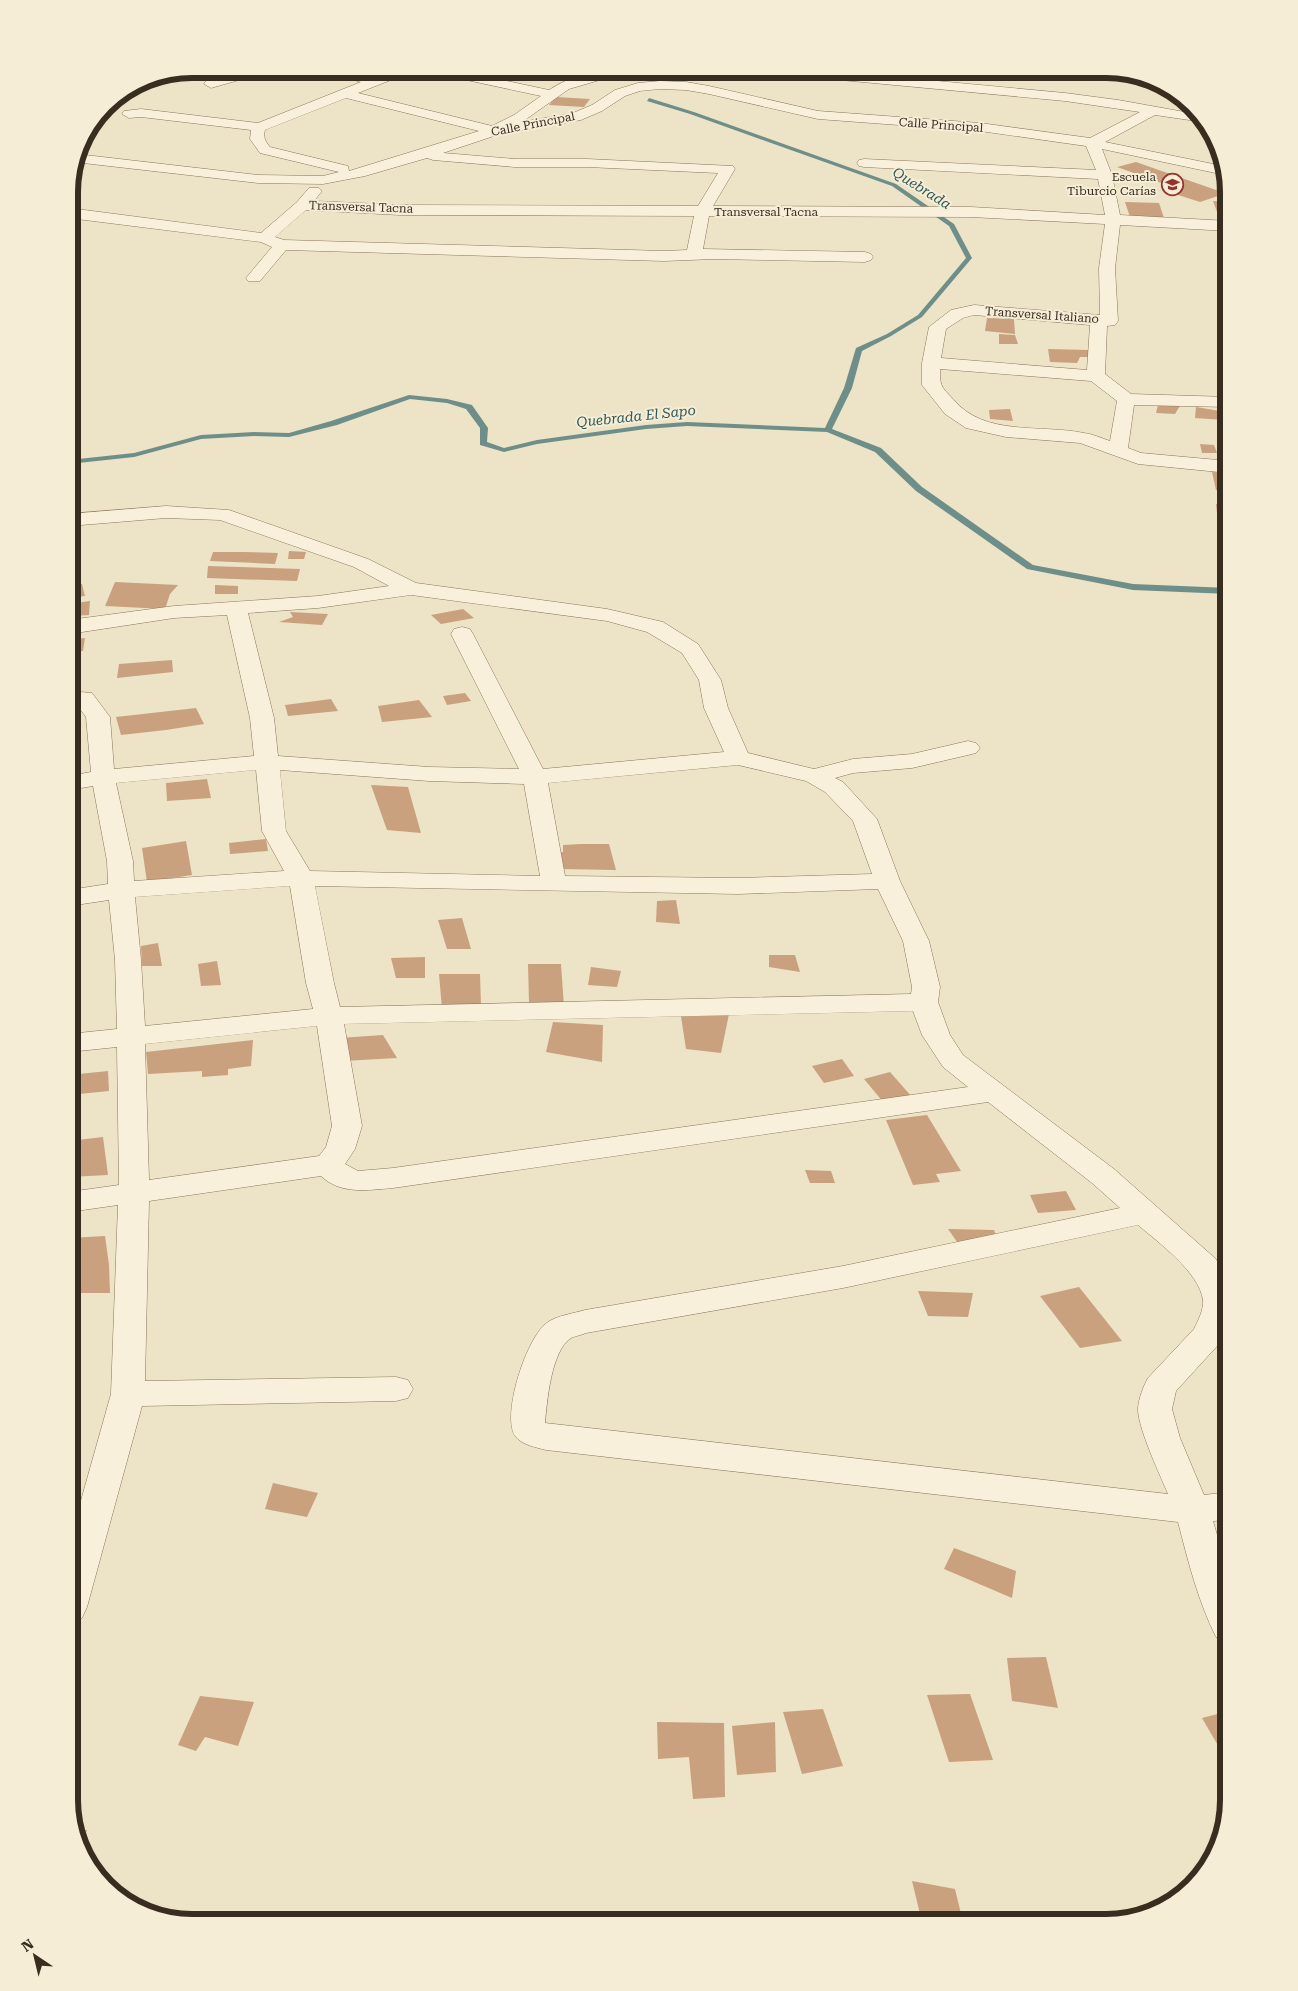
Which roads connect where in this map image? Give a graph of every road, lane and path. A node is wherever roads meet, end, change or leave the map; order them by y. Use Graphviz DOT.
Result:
graph roads {
  1 [pos="231,78"];
  2 [pos="361,78"];
  3 [pos="380,78"];
  4 [pos="475,78"];
  5 [pos="591,78"];
  6 [pos="860,78"];
  7 [pos="372,81"];
  8 [pos="211,84"];
  9 [pos="344,93"];
  10 [pos="553,95"];
  11 [pos="1152,111"];
  12 [pos="129,114"];
  13 [pos="1193,118"];
  14 [pos="258,127"];
  15 [pos="494,131"];
  16 [pos="1092,143"];
  17 [pos="421,155"];
  18 [pos="82,159"];
  19 [pos="864,163"];
  20 [pos="1219,170"];
  21 [pos="360,173"];
  22 [pos="1105,175"];
  23 [pos="323,180"];
  24 [pos="302,205"];
  25 [pos="702,212"];
  26 [pos="78,214"];
  27 [pos="1113,219"];
  28 [pos="1220,225"];
  29 [pos="264,238"];
  30 [pos="282,245"];
  31 [pos="694,253"];
  32 [pos="865,257"];
  33 [pos="254,278"];
  34 [pos="1104,320"];
  35 [pos="931,363"];
  36 [pos="1096,376"];
  37 [pos="1126,399"];
  38 [pos="1220,402"];
  39 [pos="1118,450"];
  40 [pos="1220,466"];
  41 [pos="78,519"];
  42 [pos="411,590"];
  43 [pos="236,607"];
  44 [pos="78,626"];
  45 [pos="462,634"];
  46 [pos="78,698"];
  47 [pos="968,748"];
  48 [pos="738,758"];
  49 [pos="268,762"];
  50 [pos="814,776"];
  51 [pos="535,777"];
  52 [pos="103,778"];
  53 [pos="78,782"];
  54 [pos="301,878"];
  55 [pos="887,880"];
  56 [pos="554,884"];
  57 [pos="121,890"];
  58 [pos="78,897"];
  59 [pos="924,1002"];
  60 [pos="329,1016"];
  61 [pos="131,1036"];
  62 [pos="77,1042"];
  63 [pos="994,1092"];
  64 [pos="328,1165"];
  65 [pos="134,1194"];
  66 [pos="77,1201"];
  67 [pos="1146,1213"];
  68 [pos="396,1389"];
  69 [pos="128,1394"];
  70 [pos="1220,1507"];
  71 [pos="1192,1510"];
  72 [pos="77,1578"];
  73 [pos="1220,1601"];
  1 -- 8 [label="street"];
  2 -- 7 [label="street"];
  3 -- 7 [label="street"];
  4 -- 10 [label="street"];
  5 -- 10 [label="street"];
  6 -- 11 [label="street"];
  7 -- 9 [label="street"];
  9 -- 14 [label="street"];
  9 -- 15 [label="street"];
  10 -- 15 [label="street"];
  11 -- 13 [label="street"];
  11 -- 16 [label="street"];
  12 -- 14 [label="street"];
  14 -- 21 [label="street"];
  15 -- 16 [label="street, Calle Principal"];
  15 -- 17 [label="street, Calle Principal"];
  16 -- 20 [label="street, Calle Principal"];
  16 -- 22 [label="street"];
  17 -- 21 [label="street, Calle Principal"];
  17 -- 25 [label="street"];
  18 -- 23 [label="street, Calle Principal"];
  19 -- 22 [label="street"];
  21 -- 23 [label="street, Calle Principal"];
  22 -- 27 [label="street"];
  23 -- 24 [label="street"];
  24 -- 25 [label="street, Transversal Tacna"];
  24 -- 29 [label="street"];
  25 -- 27 [label="street, Transversal Tacna"];
  25 -- 31 [label="street"];
  26 -- 29 [label="street"];
  27 -- 28 [label="street, Transversal Tacna"];
  27 -- 34 [label="street"];
  29 -- 30 [label="street"];
  30 -- 31 [label="street"];
  30 -- 33 [label="street"];
  31 -- 32 [label="street"];
  34 -- 35 [label="street, Transversal Italiano"];
  34 -- 36 [label="street"];
  35 -- 36 [label="street"];
  35 -- 39 [label="street"];
  36 -- 37 [label="street"];
  37 -- 38 [label="street"];
  37 -- 39 [label="street"];
  39 -- 40 [label="street"];
  41 -- 42 [label="street"];
  42 -- 43 [label="street"];
  42 -- 48 [label="street"];
  43 -- 44 [label="street"];
  43 -- 49 [label="street"];
  45 -- 51 [label="street"];
  46 -- 52 [label="street"];
  47 -- 50 [label="street"];
  48 -- 50 [label="street"];
  48 -- 51 [label="street"];
  49 -- 51 [label="street"];
  49 -- 52 [label="street"];
  49 -- 54 [label="street"];
  50 -- 55 [label="street"];
  51 -- 56 [label="street"];
  52 -- 53 [label="street"];
  52 -- 57 [label="street"];
  54 -- 56 [label="street"];
  54 -- 57 [label="street"];
  54 -- 60 [label="street"];
  55 -- 56 [label="street"];
  55 -- 59 [label="street"];
  57 -- 58 [label="street"];
  57 -- 61 [label="street"];
  59 -- 60 [label="street"];
  59 -- 63 [label="street"];
  60 -- 61 [label="street"];
  60 -- 64 [label="street"];
  61 -- 62 [label="street"];
  61 -- 65 [label="street"];
  63 -- 64 [label="street"];
  63 -- 67 [label="street"];
  64 -- 65 [label="street"];
  65 -- 66 [label="street"];
  65 -- 69 [label="street"];
  67 -- 71 [label="street"];
  67 -- 71 [label="street"];
  68 -- 69 [label="street"];
  69 -- 72 [label="street"];
  70 -- 71 [label="street"];
  71 -- 73 [label="street"];
}
